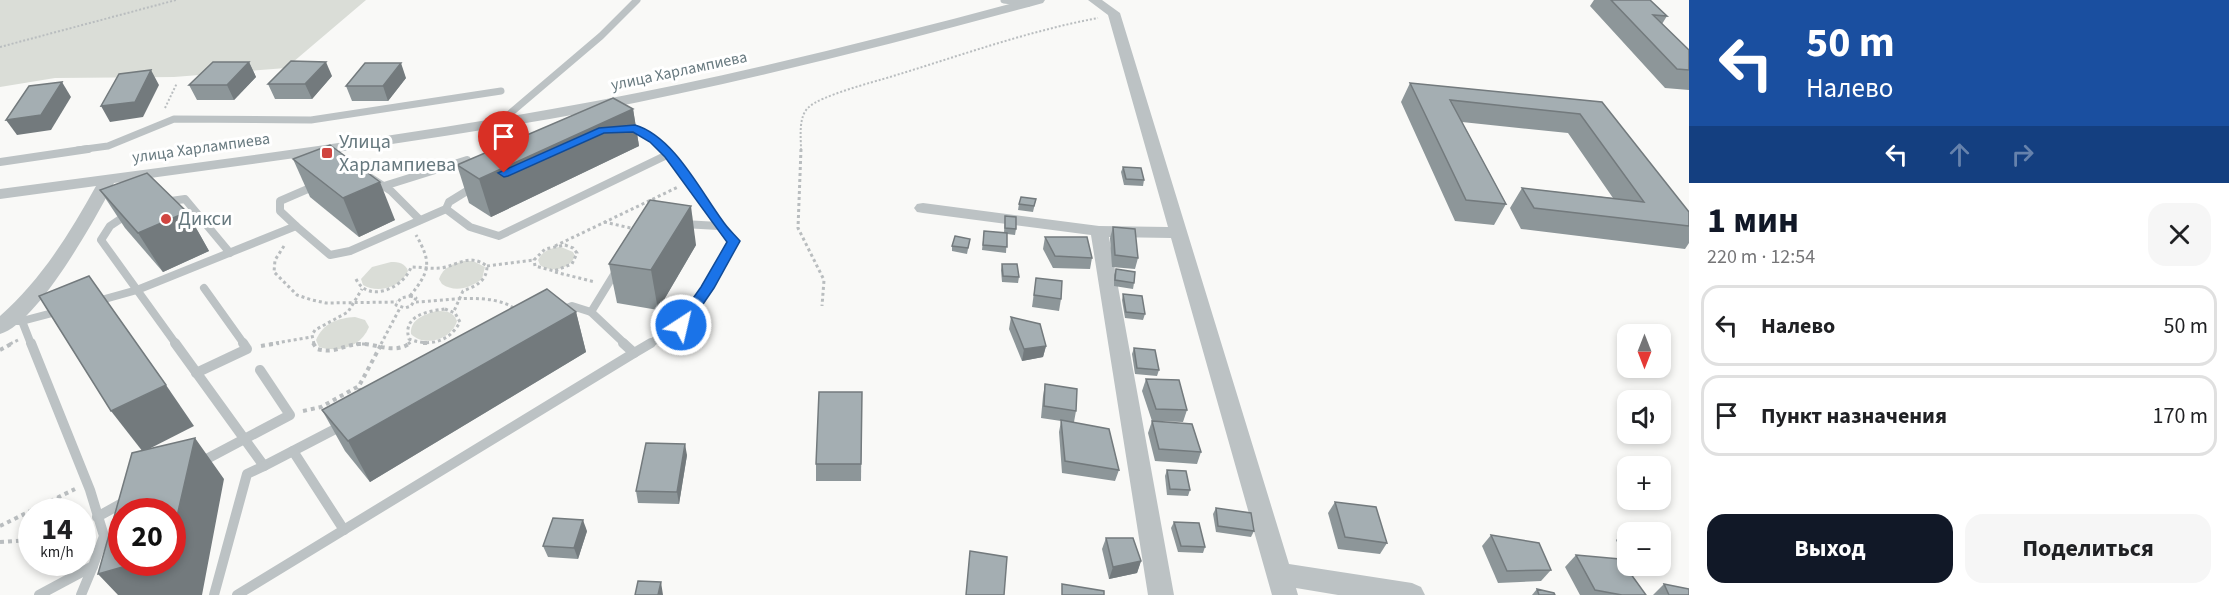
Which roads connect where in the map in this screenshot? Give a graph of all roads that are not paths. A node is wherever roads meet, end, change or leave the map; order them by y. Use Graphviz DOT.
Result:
graph roads {
  1 [pos="637,0"];
  2 [pos="1004,0"];
  3 [pos="1094,0"];
  4 [pos="1034,1"];
  5 [pos="501,91"];
  6 [pos="500,122"];
  7 [pos="617,128"];
  8 [pos="669,154"];
  9 [pos="467,160"];
  10 [pos="0,162"];
  11 [pos="359,175"];
  12 [pos="108,179"];
  13 [pos="485,181"];
  14 [pos="324,182"];
  15 [pos="384,186"];
  16 [pos="0,194"];
  17 [pos="160,204"];
  18 [pos="924,208"];
  19 [pos="446,209"];
  20 [pos="138,211"];
  21 [pos="420,220"];
  22 [pos="670,225"];
  23 [pos="719,226"];
  24 [pos="299,229"];
  25 [pos="1099,231"];
  26 [pos="640,233"];
  27 [pos="1178,233"];
  28 [pos="230,253"];
  29 [pos="204,288"];
  30 [pos="137,290"];
  31 [pos="80,306"];
  32 [pos="68,309"];
  33 [pos="591,312"];
  34 [pos="551,314"];
  35 [pos="10,323"];
  36 [pos="634,353"];
  37 [pos="260,370"];
  38 [pos="196,373"];
  39 [pos="366,413"];
  40 [pos="244,439"];
  41 [pos="293,452"];
  42 [pos="264,466"];
  43 [pos="191,467"];
  44 [pos="139,495"];
  45 [pos="97,517"];
  46 [pos="345,530"];
  47 [pos="96,558"];
  48 [pos="74,576"];
  49 [pos="89,576"];
  50 [pos="1282,585"];
  51 [pos="39,595"];
  52 [pos="81,595"];
  53 [pos="214,595"];
  54 [pos="237,595"];
  55 [pos="1161,595"];
  56 [pos="1412,595"];
  1 -- 6 [label="lane"];
  2 -- 4 [label="lane"];
  3 -- 27 [label="street"];
  4 -- 6 [label="street, улица Харлампиева"];
  5 -- 10 [label="lane"];
  6 -- 12 [label="street, улица Харлампиева"];
  7 -- 8 [label="lane"];
  8 -- 19 [label="lane"];
  8 -- 23 [label="lane"];
  9 -- 15 [label="lane"];
  11 -- 15 [label="lane"];
  12 -- 16 [label="street, улица Харлампиева"];
  12 -- 35 [label="street"];
  13 -- 19 [label="lane"];
  14 -- 24 [label="lane"];
  15 -- 21 [label="lane"];
  17 -- 28 [label="lane"];
  18 -- 25 [label="street"];
  19 -- 21 [label="lane"];
  20 -- 30 [label="lane"];
  21 -- 24 [label="lane"];
  22 -- 23 [label="lane"];
  23 -- 36 [label="lane"];
  24 -- 28 [label="lane"];
  25 -- 27 [label="street"];
  25 -- 55 [label="street"];
  26 -- 33 [label="lane"];
  27 -- 50 [label="street"];
  28 -- 30 [label="lane"];
  29 -- 38 [label="lane"];
  30 -- 31 [label="lane"];
  30 -- 38 [label="lane"];
  32 -- 35 [label="lane"];
  33 -- 34 [label="lane"];
  33 -- 36 [label="lane"];
  35 -- 45 [label="lane"];
  36 -- 46 [label="lane"];
  37 -- 40 [label="lane"];
  38 -- 40 [label="lane"];
  39 -- 41 [label="lane"];
  40 -- 42 [label="lane"];
  40 -- 43 [label="lane"];
  41 -- 42 [label="lane"];
  41 -- 46 [label="lane"];
  42 -- 53 [label="lane"];
  44 -- 45 [label="lane"];
  45 -- 47 [label="lane"];
  46 -- 54 [label="lane"];
  48 -- 51 [label="lane"];
  49 -- 52 [label="lane"];
  50 -- 56 [label="street"];
}
